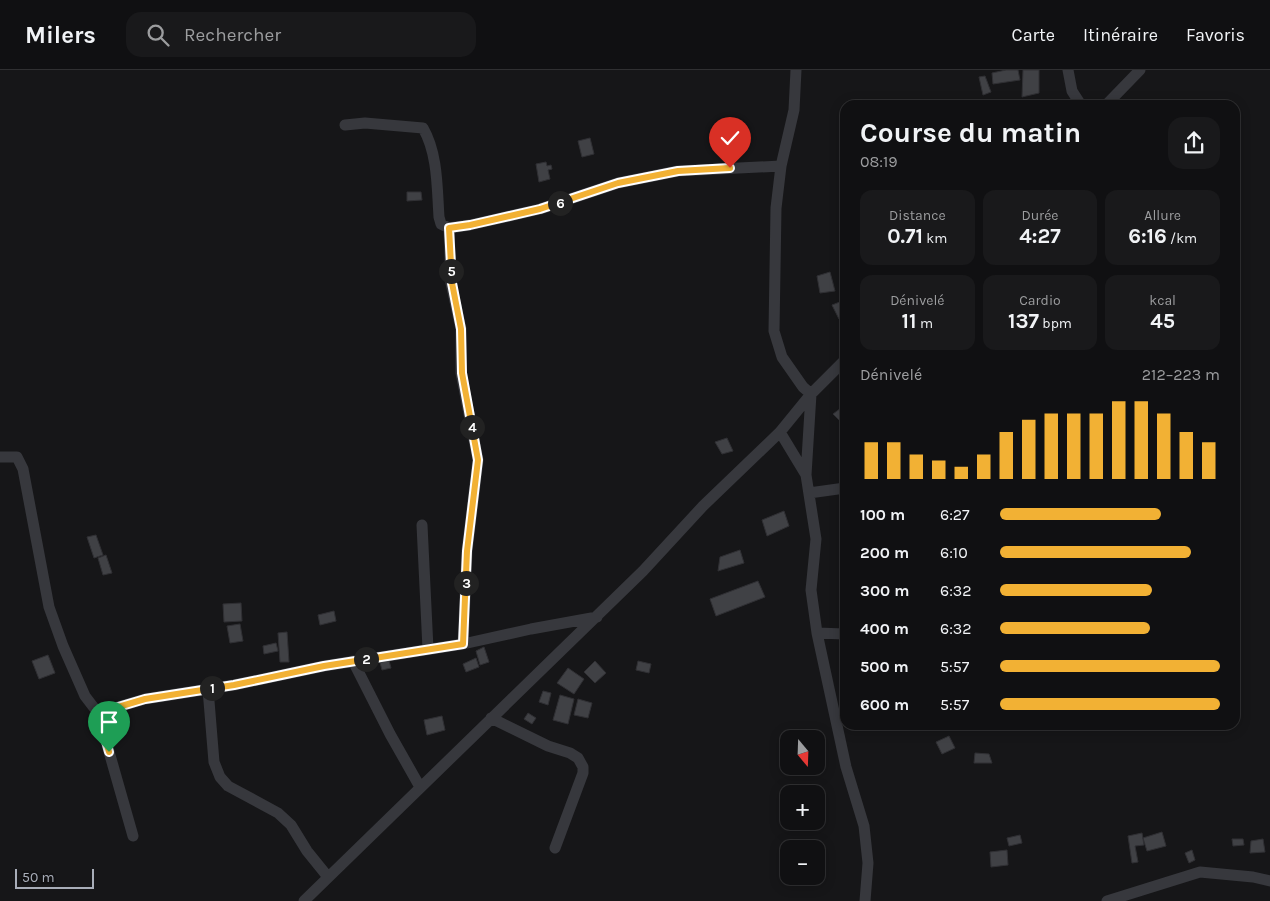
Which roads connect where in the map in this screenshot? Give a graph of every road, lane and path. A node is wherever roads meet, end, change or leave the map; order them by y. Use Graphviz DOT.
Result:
graph roads {
  1 [pos="796,70"];
  2 [pos="1068,70"];
  3 [pos="1140,70"];
  4 [pos="1078,100"];
  5 [pos="1111,100"];
  6 [pos="345,125"];
  7 [pos="781,166"];
  8 [pos="449,228"];
  9 [pos="840,365"];
  10 [pos="810,394"];
  11 [pos="780,432"];
  12 [pos="0,457"];
  13 [pos="806,475"];
  14 [pos="840,489"];
  15 [pos="809,493"];
  16 [pos="422,524"];
  17 [pos="597,617"];
  18 [pos="817,633"];
  19 [pos="840,634"];
  20 [pos="463,644"];
  21 [pos="428,649"];
  22 [pos="353,661"];
  23 [pos="208,689"];
  24 [pos="98,713"];
  25 [pos="491,718"];
  26 [pos="420,787"];
  27 [pos="133,836"];
  28 [pos="555,848"];
  29 [pos="328,877"];
  30 [pos="1270,881"];
  31 [pos="304,901"];
  32 [pos="865,901"];
  33 [pos="1107,901"];
  1 -- 7 [label="street"];
  2 -- 4 [label="street"];
  3 -- 5 [label="street"];
  6 -- 8 [label="street"];
  7 -- 8 [label="street"];
  7 -- 10 [label="street"];
  8 -- 20 [label="street"];
  9 -- 10 [label="street"];
  10 -- 11 [label="street"];
  10 -- 13 [label="street"];
  11 -- 13 [label="street"];
  11 -- 17 [label="street"];
  12 -- 24 [label="street"];
  13 -- 15 [label="street"];
  14 -- 15 [label="street"];
  15 -- 18 [label="street"];
  16 -- 21 [label="street"];
  17 -- 20 [label="street"];
  17 -- 25 [label="street"];
  18 -- 19 [label="street"];
  18 -- 32 [label="street"];
  20 -- 21 [label="street"];
  21 -- 22 [label="street"];
  22 -- 23 [label="street"];
  22 -- 26 [label="street"];
  23 -- 24 [label="street"];
  23 -- 29 [label="street"];
  24 -- 27 [label="street"];
  25 -- 26 [label="street"];
  25 -- 28 [label="street"];
  26 -- 29 [label="street"];
  29 -- 31 [label="street"];
  30 -- 33 [label="street"];
}
